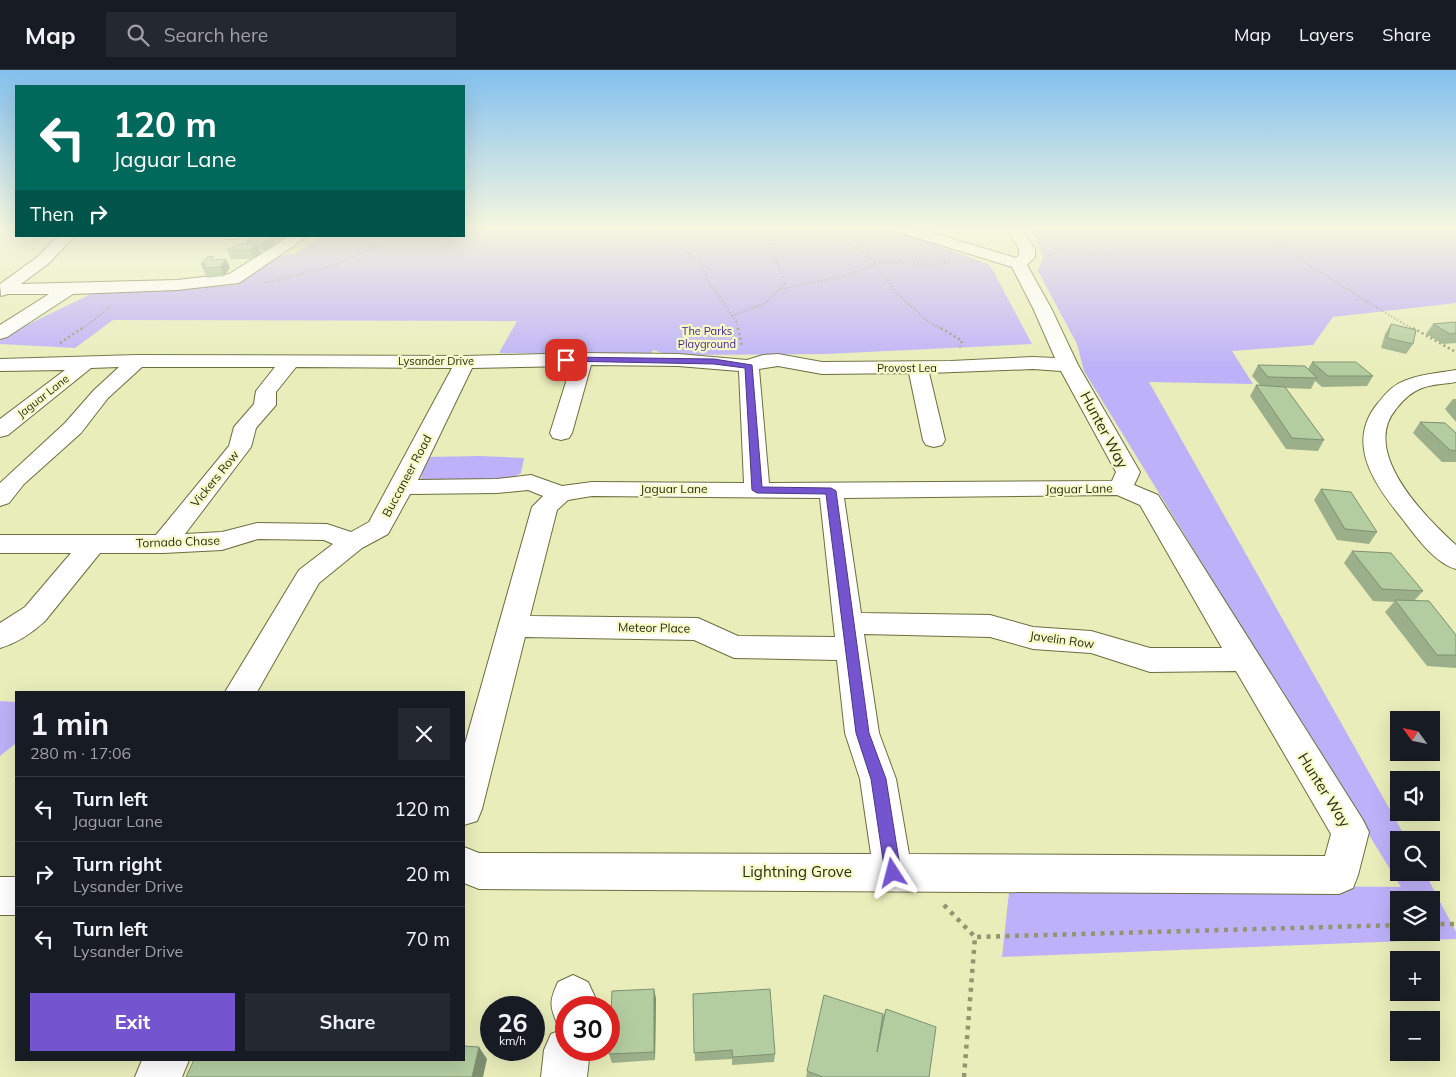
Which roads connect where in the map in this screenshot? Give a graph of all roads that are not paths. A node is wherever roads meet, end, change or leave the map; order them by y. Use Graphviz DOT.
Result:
graph roads {
  1 [pos="24,274"];
  2 [pos="241,274"];
  3 [pos="1028,274"];
  4 [pos="69,289"];
  5 [pos="2,290"];
  6 [pos="0,333"];
  7 [pos="583,359"];
  8 [pos="138,360"];
  9 [pos="290,361"];
  10 [pos="87,362"];
  11 [pos="465,362"];
  12 [pos="0,365"];
  13 [pos="1068,365"];
  14 [pos="749,366"];
  15 [pos="918,368"];
  16 [pos="1456,376"];
  17 [pos="0,430"];
  18 [pos="561,433"];
  19 [pos="934,440"];
  20 [pos="402,487"];
  21 [pos="1121,488"];
  22 [pos="757,490"];
  23 [pos="831,491"];
  24 [pos="560,494"];
  25 [pos="0,498"];
  26 [pos="353,542"];
  27 [pos="0,544"];
  28 [pos="93,544"];
  29 [pos="163,544"];
  30 [pos="1456,560"];
  31 [pos="512,626"];
  32 [pos="850,636"];
  33 [pos="0,637"];
  34 [pos="1244,659"];
  35 [pos="242,691"];
  36 [pos="465,805"];
  37 [pos="465,865"];
  38 [pos="893,873"];
  39 [pos="0,896"];
  40 [pos="15,896"];
  41 [pos="166,1061"];
  42 [pos="566,1061"];
  43 [pos="158,1077"];
  44 [pos="564,1077"];
  1 -- 5 [label="street"];
  2 -- 4 [label="street"];
  3 -- 13 [label="street"];
  4 -- 5 [label="street"];
  4 -- 6 [label="street"];
  7 -- 11 [label="street, Lysander Drive"];
  7 -- 14 [label="street, Lysander Drive"];
  7 -- 18 [label="street"];
  8 -- 9 [label="street, Lysander Drive"];
  8 -- 10 [label="street, Lysander Drive"];
  8 -- 25 [label="street"];
  9 -- 11 [label="street, Lysander Drive"];
  9 -- 29 [label="street, Vickers Row"];
  10 -- 12 [label="street, Lysander Drive"];
  10 -- 17 [label="street, Jaguar Lane"];
  11 -- 20 [label="street, Buccaneer Road"];
  13 -- 15 [label="street, Provost Lea"];
  13 -- 21 [label="street, Hunter Way"];
  14 -- 15 [label="street, Provost Lea"];
  14 -- 22 [label="street"];
  15 -- 19 [label="street"];
  16 -- 30 [label="street"];
  20 -- 24 [label="street"];
  20 -- 26 [label="street, Buccaneer Road"];
  21 -- 23 [label="street, Jaguar Lane"];
  21 -- 34 [label="street, Hunter Way"];
  22 -- 23 [label="street, Jaguar Lane"];
  22 -- 24 [label="street, Jaguar Lane"];
  23 -- 32 [label="street"];
  24 -- 31 [label="street"];
  26 -- 29 [label="street, Tornado Chase"];
  26 -- 35 [label="street, Buccaneer Road"];
  27 -- 28 [label="street, Tornado Chase"];
  28 -- 29 [label="street, Tornado Chase"];
  28 -- 33 [label="street"];
  31 -- 32 [label="street, Meteor Place"];
  31 -- 36 [label="street"];
  32 -- 34 [label="street, Javelin Row"];
  32 -- 38 [label="street"];
  34 -- 38 [label="street, Hunter Way"];
  37 -- 38 [label="street, Lightning Grove"];
  39 -- 40 [label="street"];
  41 -- 43 [label="street"];
  42 -- 44 [label="street"];
}
